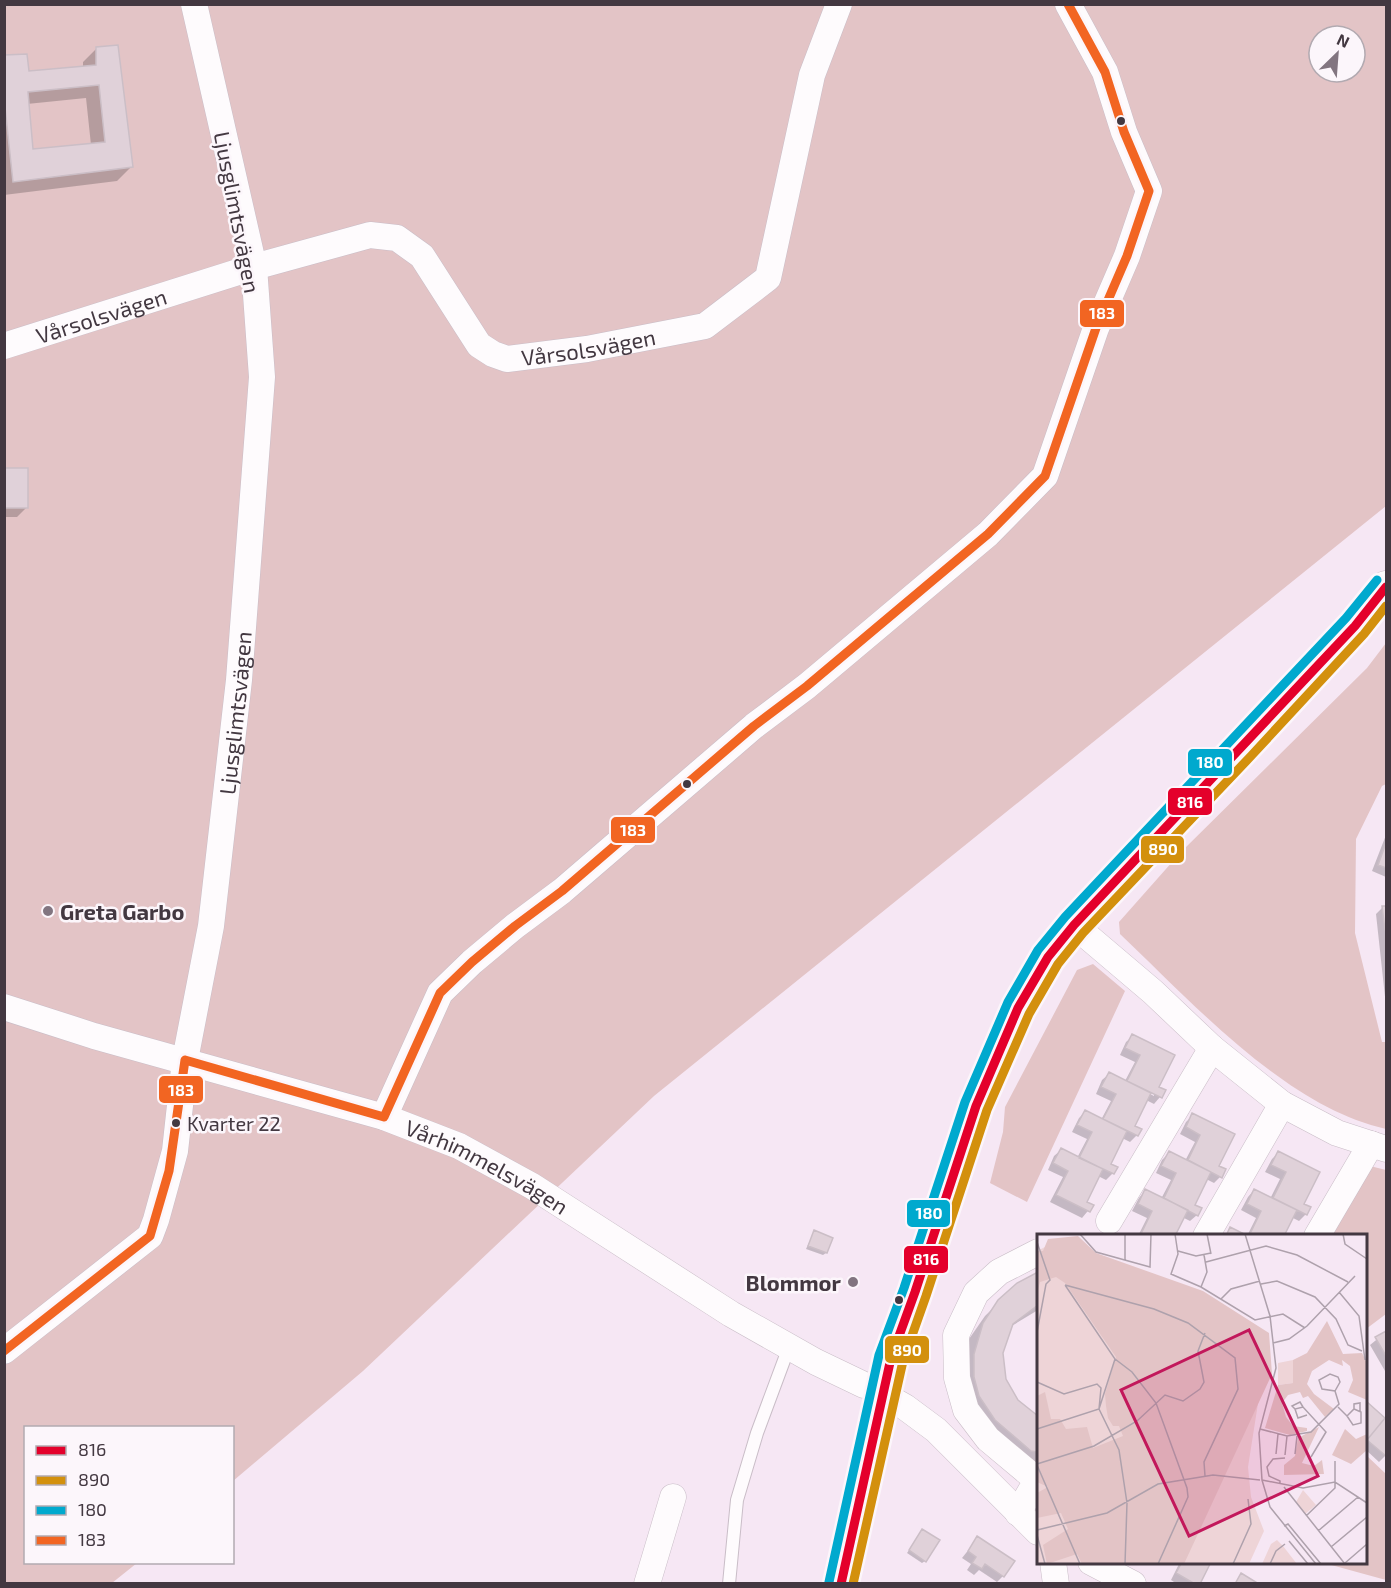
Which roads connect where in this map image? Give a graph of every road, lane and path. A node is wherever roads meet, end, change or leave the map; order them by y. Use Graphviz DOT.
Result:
graph roads {
  1 [pos="194,4"];
  2 [pos="839,4"];
  3 [pos="1068,4"];
  4 [pos="254,267"];
  5 [pos="4,346"];
  6 [pos="1386,587"];
  7 [pos="1074,925"];
  8 [pos="4,1007"];
  9 [pos="1212,1048"];
  10 [pos="185,1060"];
  11 [pos="1282,1104"];
  12 [pos="384,1116"];
  13 [pos="1379,1146"];
  14 [pos="1109,1221"];
  15 [pos="1207,1234"];
  16 [pos="1318,1234"];
  17 [pos="1037,1252"];
  18 [pos="789,1347"];
  19 [pos="4,1351"];
  20 [pos="873,1390"];
  21 [pos="1037,1480"];
  22 [pos="1037,1480"];
  23 [pos="673,1497"];
  24 [pos="1018,1513"];
  25 [pos="1037,1531"];
  26 [pos="1053,1564"];
  27 [pos="1093,1564"];
  28 [pos="647,1584"];
  29 [pos="729,1584"];
  30 [pos="841,1584"];
  31 [pos="1056,1584"];
  32 [pos="1133,1584"];
  1 -- 4 [label="street, Ljusglimtsvägen"];
  2 -- 4 [label="street, Vårsolsvägen"];
  3 -- 12 [label="street"];
  4 -- 5 [label="street, Vårsolsvägen"];
  4 -- 10 [label="street, Ljusglimtsvägen"];
  6 -- 7 [label="street"];
  7 -- 9 [label="street"];
  7 -- 20 [label="street"];
  8 -- 10 [label="street, Vårhimmelsvägen"];
  9 -- 11 [label="street"];
  9 -- 14 [label="street"];
  10 -- 12 [label="street, Vårhimmelsvägen"];
  10 -- 19 [label="street, Ljusglimtsvägen"];
  11 -- 13 [label="street"];
  11 -- 15 [label="street"];
  12 -- 18 [label="street, Vårhimmelsvägen"];
  13 -- 16 [label="street"];
  17 -- 21 [label="street"];
  18 -- 20 [label="street, Vårhimmelsvägen"];
  18 -- 29 [label="lane"];
  20 -- 24 [label="street, Vårhimmelsvägen"];
  20 -- 30 [label="street"];
  22 -- 24 [label="street"];
  23 -- 28 [label="street"];
  24 -- 25 [label="street, Vårhimmelsvägen"];
  26 -- 31 [label="street"];
  27 -- 32 [label="street"];
}
